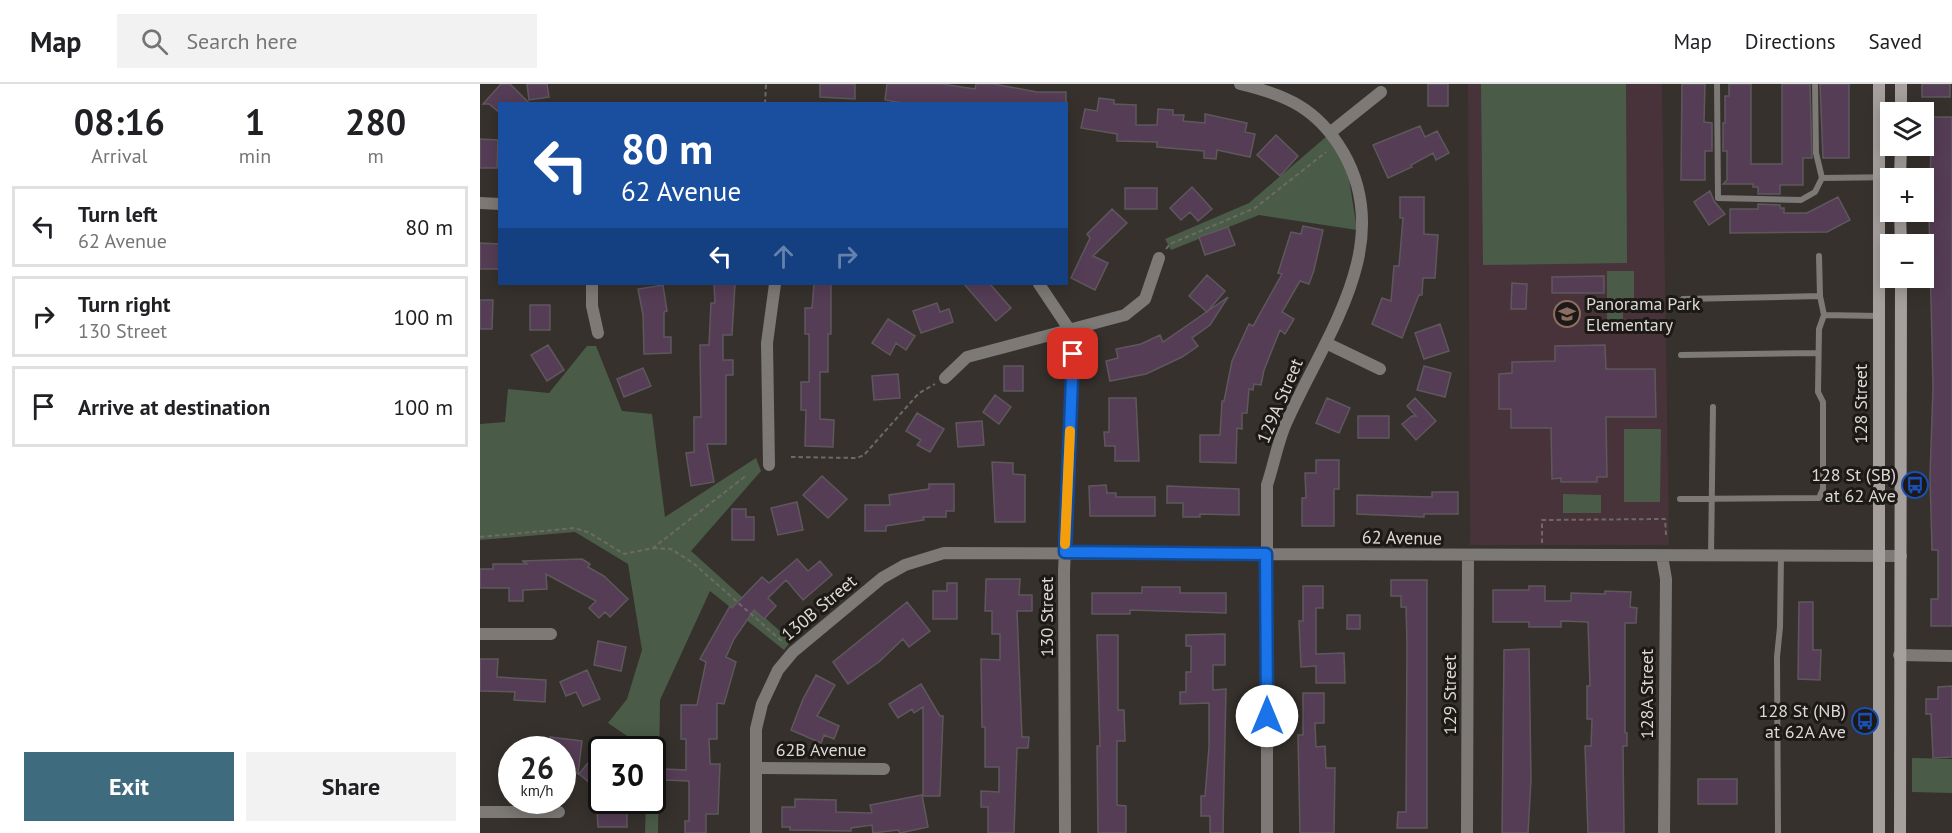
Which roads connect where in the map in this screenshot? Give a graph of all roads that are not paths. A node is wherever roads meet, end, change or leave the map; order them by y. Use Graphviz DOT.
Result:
graph roads {
  1 [pos="1240,84"];
  2 [pos="1717,84"];
  3 [pos="1815,84"];
  4 [pos="1880,84"];
  5 [pos="1901,84"];
  6 [pos="1381,92"];
  7 [pos="1901,102"];
  8 [pos="1331,132"];
  9 [pos="1880,168"];
  10 [pos="1822,178"];
  11 [pos="1880,178"];
  12 [pos="480,203"];
  13 [pos="498,204"];
  14 [pos="1880,222"];
  15 [pos="1819,256"];
  16 [pos="1159,258"];
  17 [pos="592,285"];
  18 [pos="775,285"];
  19 [pos="1040,285"];
  20 [pos="1900,288"];
  21 [pos="1820,296"];
  22 [pos="1683,298"];
  23 [pos="1824,315"];
  24 [pos="1880,316"];
  25 [pos="1069,329"];
  26 [pos="598,333"];
  27 [pos="1326,343"];
  28 [pos="1818,353"];
  29 [pos="1682,355"];
  30 [pos="1380,369"];
  31 [pos="945,378"];
  32 [pos="1713,407"];
  33 [pos="769,465"];
  34 [pos="1680,499"];
  35 [pos="1713,499"];
  36 [pos="1065,552"];
  37 [pos="1266,554"];
  38 [pos="1468,556"];
  39 [pos="1662,556"];
  40 [pos="1711,556"];
  41 [pos="1781,556"];
  42 [pos="1879,556"];
  43 [pos="1901,556"];
  44 [pos="906,565"];
  45 [pos="480,634"];
  46 [pos="551,634"];
  47 [pos="1899,655"];
  48 [pos="1952,656"];
  49 [pos="757,768"];
  50 [pos="884,769"];
  51 [pos="480,812"];
  52 [pos="498,812"];
  53 [pos="756,833"];
  54 [pos="1065,833"];
  55 [pos="1267,833"];
  56 [pos="1467,833"];
  57 [pos="1664,833"];
  58 [pos="1778,833"];
  59 [pos="1879,833"];
  60 [pos="1900,833"];
  1 -- 8 [label="street, 129A Street"];
  2 -- 10 [label="lane"];
  3 -- 10 [label="lane"];
  4 -- 9 [label="main road, 128 Street"];
  5 -- 7 [label="main road"];
  6 -- 8 [label="street"];
  8 -- 27 [label="street, 129A Street"];
  10 -- 11 [label="lane"];
  12 -- 13 [label="street"];
  14 -- 24 [label="main road, 128 Street"];
  15 -- 21 [label="lane"];
  16 -- 25 [label="street"];
  17 -- 26 [label="street"];
  18 -- 33 [label="street"];
  19 -- 25 [label="street"];
  20 -- 43 [label="main road"];
  21 -- 22 [label="lane"];
  21 -- 23 [label="lane"];
  23 -- 24 [label="lane"];
  23 -- 28 [label="lane"];
  24 -- 42 [label="main road, 128 Street"];
  25 -- 31 [label="street"];
  25 -- 36 [label="street, 130 Street"];
  27 -- 30 [label="street"];
  27 -- 37 [label="street, 129A Street"];
  28 -- 29 [label="lane"];
  28 -- 35 [label="lane"];
  32 -- 35 [label="lane"];
  34 -- 35 [label="lane"];
  35 -- 40 [label="lane"];
  36 -- 37 [label="street, 62 Avenue"];
  36 -- 44 [label="street, 62 Avenue"];
  36 -- 54 [label="street, 130 Street"];
  37 -- 38 [label="street, 62 Avenue"];
  37 -- 55 [label="street, 129A Street"];
  38 -- 39 [label="street, 62 Avenue"];
  38 -- 56 [label="street, 129 Street"];
  39 -- 40 [label="street, 62 Avenue"];
  39 -- 57 [label="street, 128A Street"];
  40 -- 41 [label="street, 62 Avenue"];
  41 -- 42 [label="street, 62 Avenue"];
  41 -- 58 [label="lane"];
  42 -- 43 [label="street, 62 Avenue"];
  42 -- 59 [label="main road, 128 Street"];
  43 -- 47 [label="main road"];
  44 -- 49 [label="street, 130B Street"];
  45 -- 46 [label="street"];
  47 -- 48 [label="street"];
  47 -- 60 [label="main road"];
  49 -- 50 [label="street, 62B Avenue"];
  49 -- 53 [label="street, 130B Street"];
  51 -- 52 [label="street"];
}
